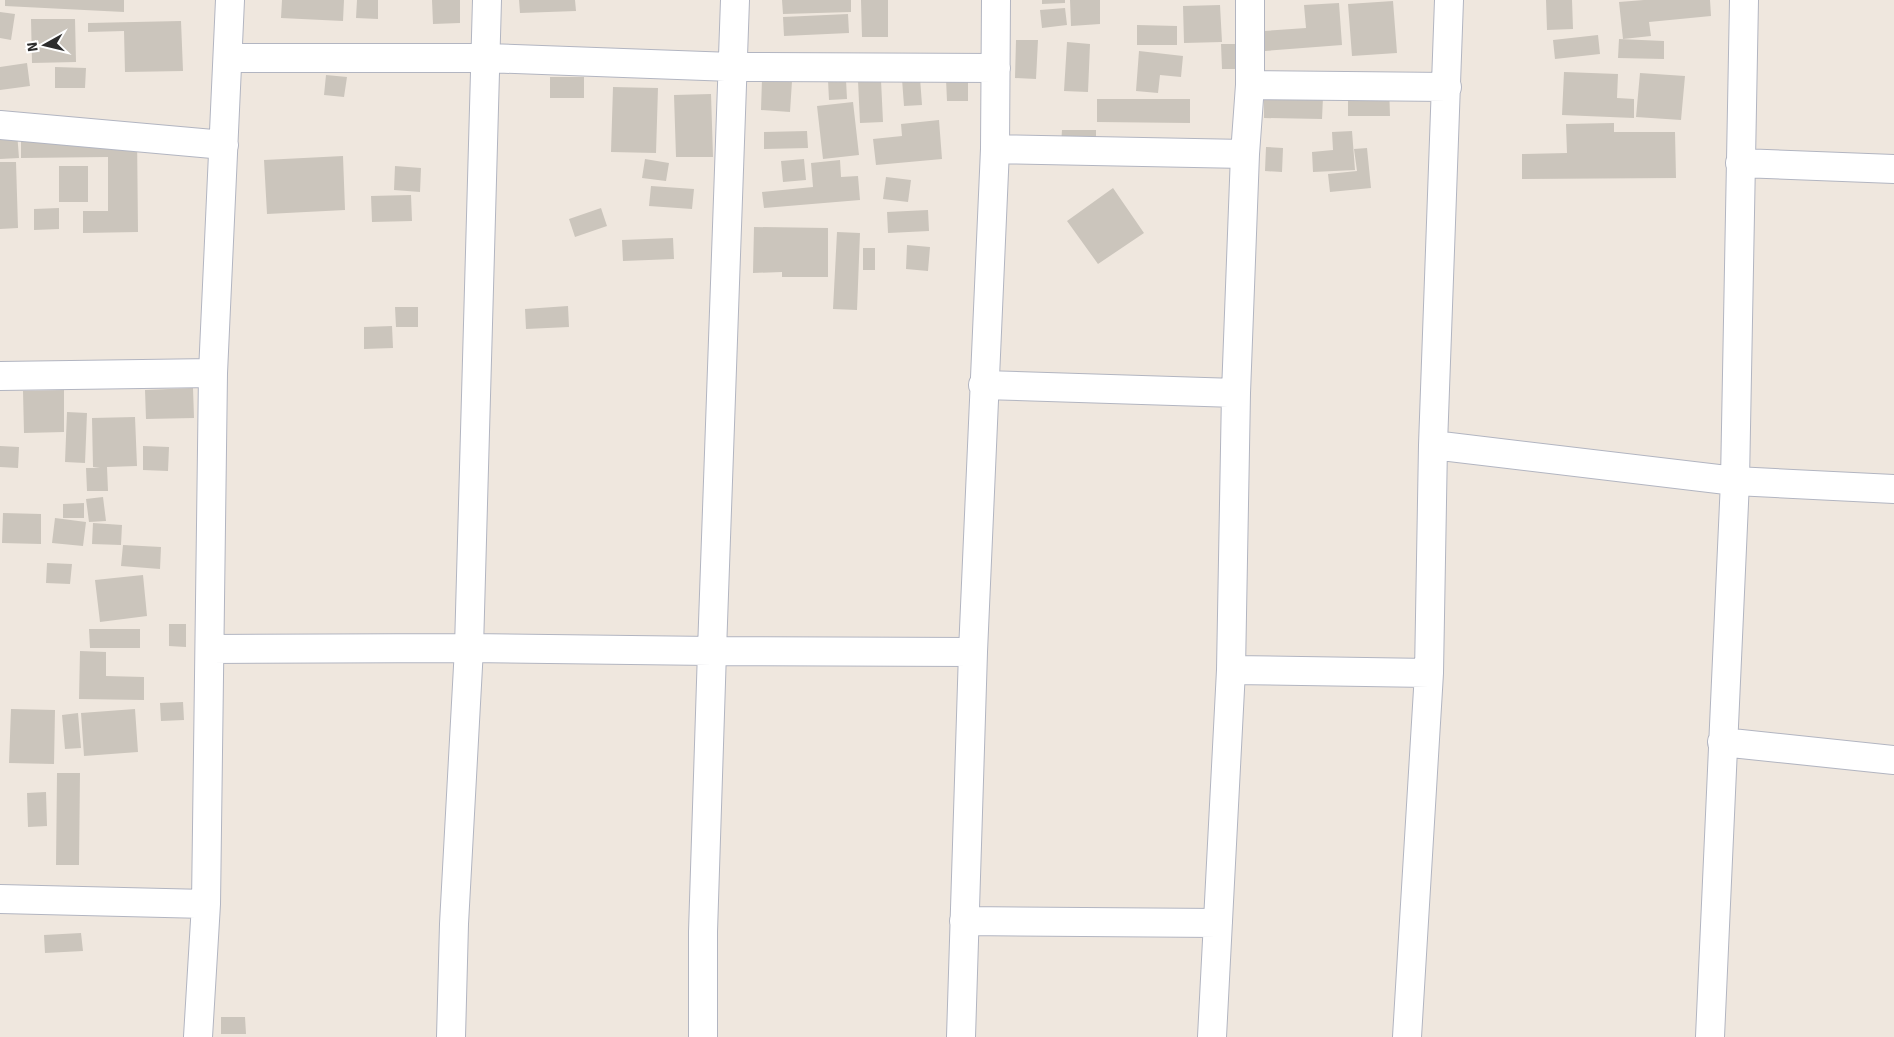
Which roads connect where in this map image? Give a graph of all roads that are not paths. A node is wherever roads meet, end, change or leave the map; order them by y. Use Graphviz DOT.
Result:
graph roads {
  1 [pos="230,0"];
  2 [pos="488,0"];
  3 [pos="735,0"];
  4 [pos="996,0"];
  5 [pos="1250,0"];
  6 [pos="1449,0"];
  7 [pos="1744,0"];
  8 [pos="228,58"];
  9 [pos="486,58"];
  10 [pos="732,67"];
  11 [pos="996,68"];
  12 [pos="1250,85"];
  13 [pos="1447,87"];
  14 [pos="0,125"];
  15 [pos="224,145"];
  16 [pos="995,149"];
  17 [pos="1245,154"];
  18 [pos="1740,163"];
  19 [pos="1894,169"];
  20 [pos="212,373"];
  21 [pos="0,376"];
  22 [pos="983,385"];
  23 [pos="1236,393"];
  24 [pos="1434,445"];
  25 [pos="1735,481"];
  26 [pos="1894,489"];
  27 [pos="469,648"];
  28 [pos="210,649"];
  29 [pos="712,652"];
  30 [pos="973,652"];
  31 [pos="1231,670"];
  32 [pos="1429,673"];
  33 [pos="1722,742"];
  34 [pos="1894,760"];
  35 [pos="0,899"];
  36 [pos="206,904"];
  37 [pos="964,921"];
  38 [pos="1218,923"];
  39 [pos="198,1037"];
  40 [pos="451,1037"];
  41 [pos="703,1037"];
  42 [pos="961,1037"];
  43 [pos="1212,1037"];
  44 [pos="1406,1037"];
  45 [pos="1710,1037"];
  1 -- 8 [label="street"];
  2 -- 9 [label="street"];
  3 -- 10 [label="street"];
  4 -- 11 [label="street"];
  5 -- 12 [label="street"];
  6 -- 13 [label="street"];
  7 -- 18 [label="street"];
  8 -- 9 [label="street"];
  8 -- 15 [label="street"];
  9 -- 10 [label="street"];
  9 -- 27 [label="street"];
  10 -- 11 [label="street"];
  10 -- 29 [label="street"];
  11 -- 16 [label="street"];
  12 -- 13 [label="street"];
  12 -- 17 [label="street"];
  13 -- 24 [label="street"];
  14 -- 15 [label="street"];
  15 -- 20 [label="street"];
  16 -- 17 [label="street"];
  16 -- 22 [label="street"];
  17 -- 23 [label="street"];
  18 -- 19 [label="street"];
  18 -- 25 [label="street"];
  20 -- 21 [label="street"];
  20 -- 28 [label="street"];
  22 -- 23 [label="street"];
  22 -- 30 [label="street"];
  23 -- 31 [label="street"];
  24 -- 25 [label="street"];
  24 -- 32 [label="street"];
  25 -- 26 [label="street"];
  25 -- 33 [label="street"];
  27 -- 28 [label="street"];
  27 -- 29 [label="street"];
  27 -- 40 [label="street"];
  28 -- 36 [label="street"];
  29 -- 30 [label="street"];
  29 -- 41 [label="street"];
  30 -- 37 [label="street"];
  31 -- 32 [label="street"];
  31 -- 38 [label="street"];
  32 -- 44 [label="street"];
  33 -- 34 [label="street"];
  33 -- 45 [label="street"];
  35 -- 36 [label="street"];
  36 -- 39 [label="street"];
  37 -- 38 [label="street"];
  37 -- 42 [label="street"];
  38 -- 43 [label="street"];
}
